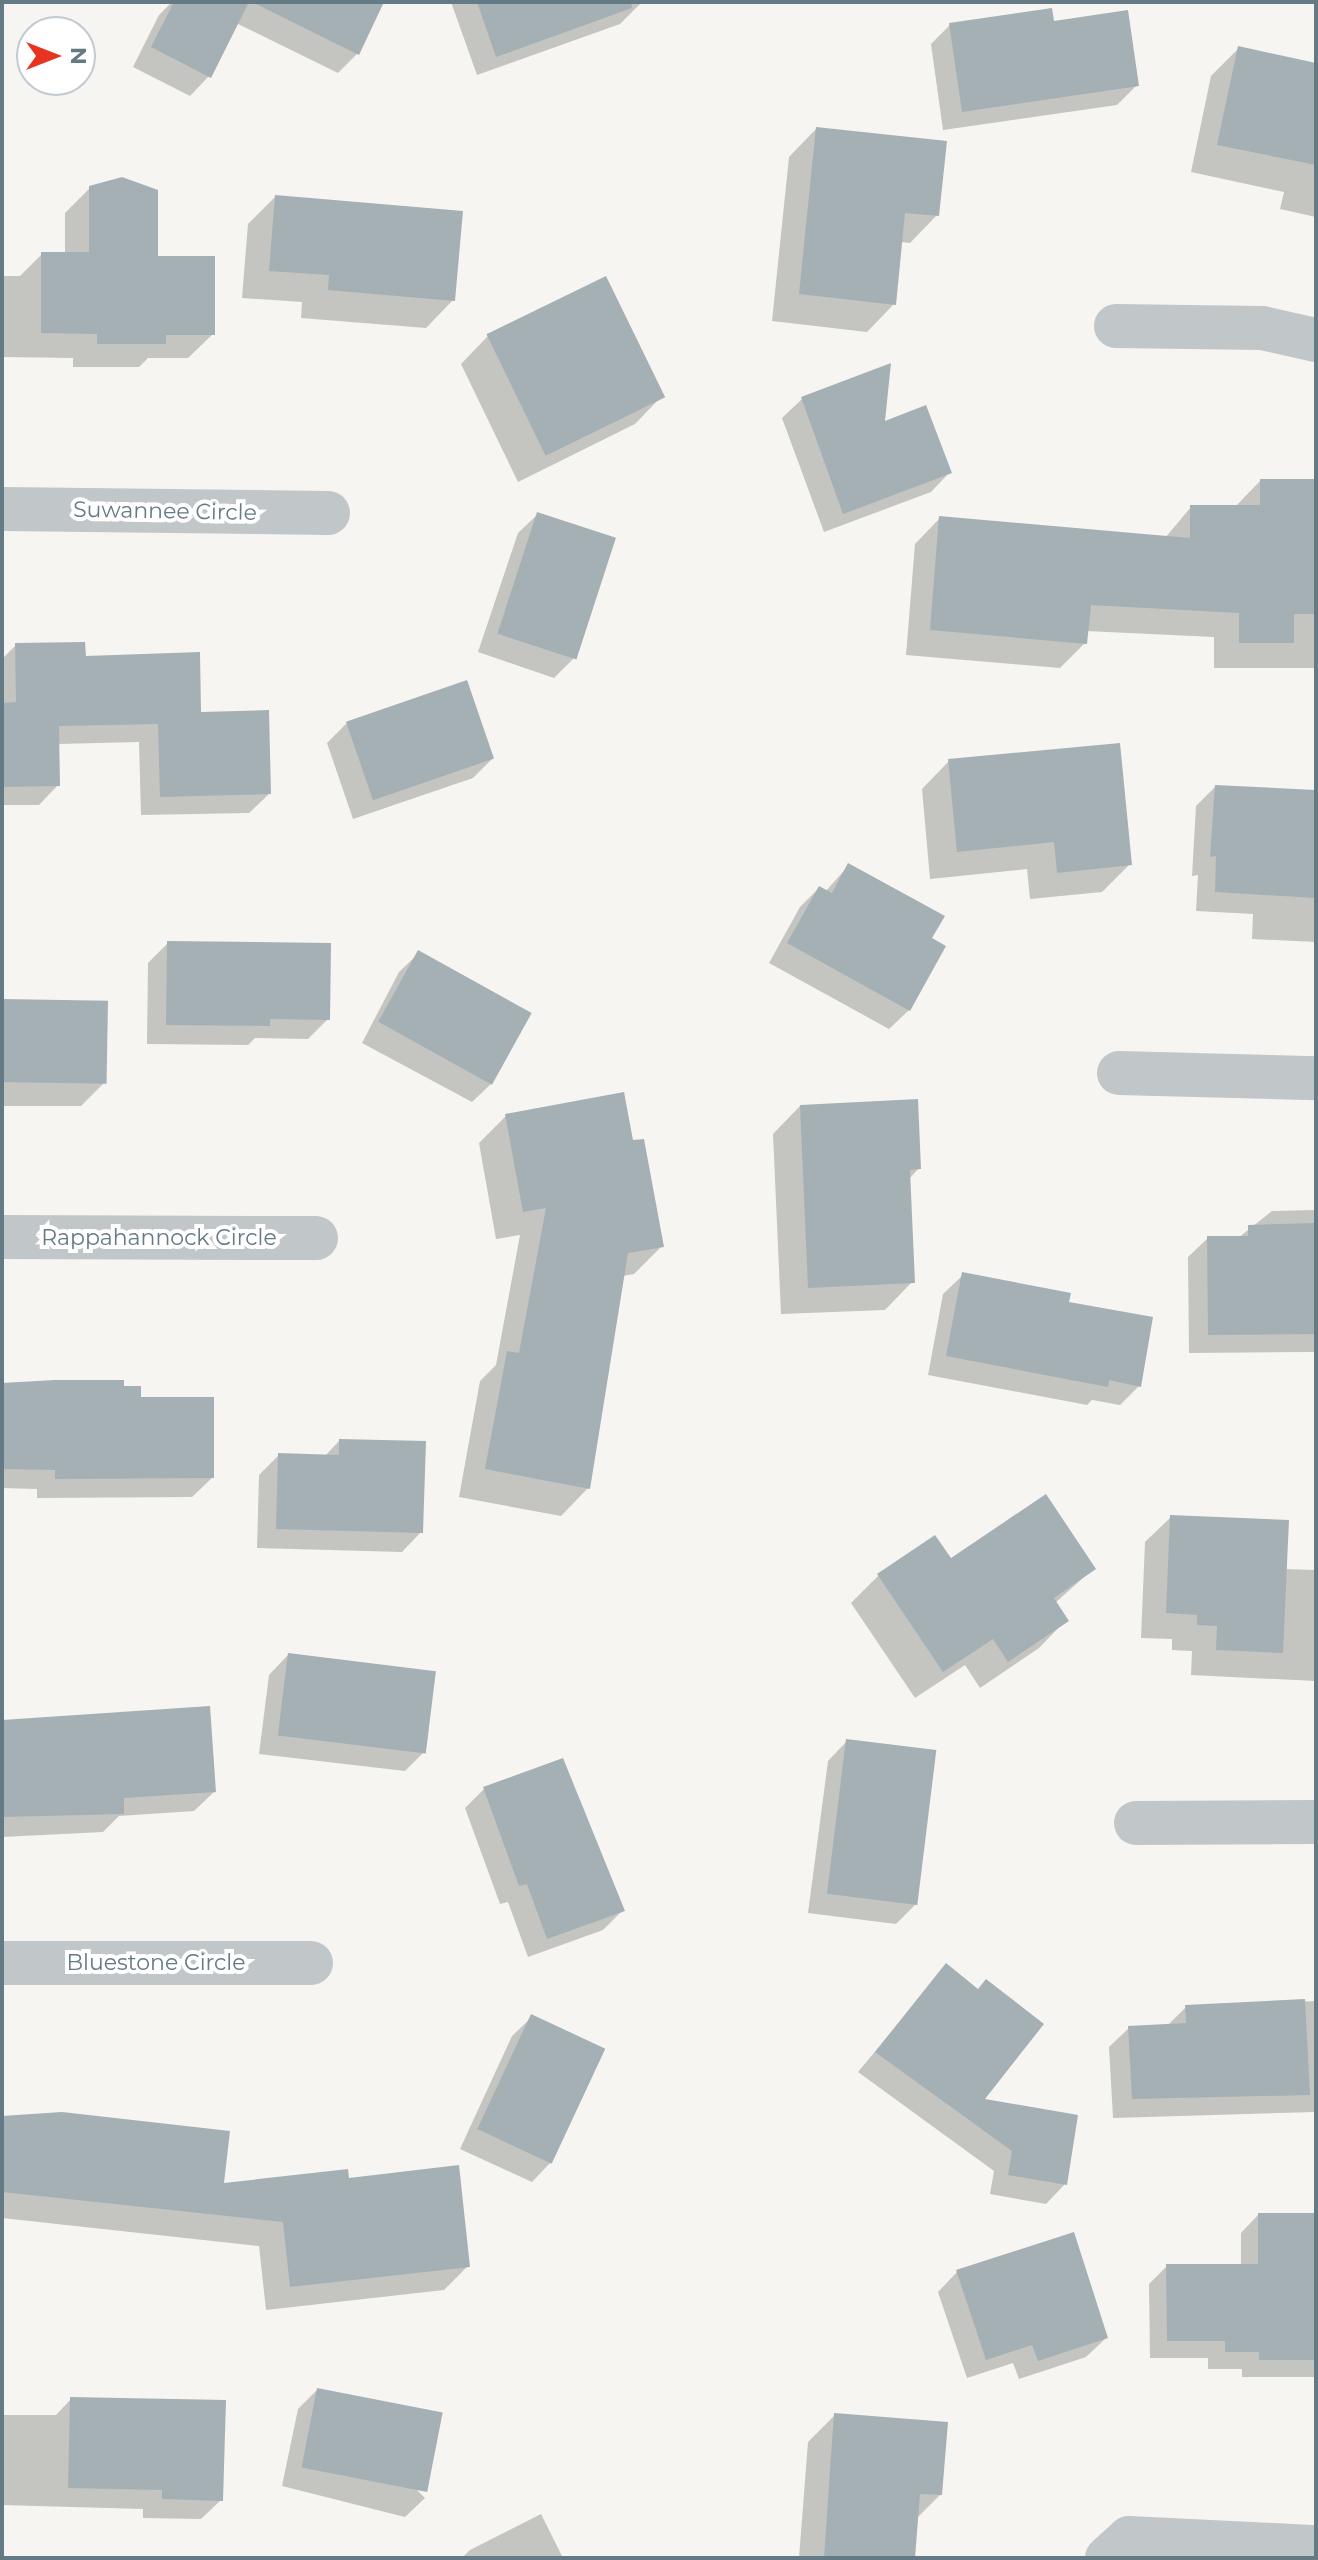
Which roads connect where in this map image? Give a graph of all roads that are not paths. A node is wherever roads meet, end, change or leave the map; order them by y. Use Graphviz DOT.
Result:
graph roads {
  1 [pos="1116,326"];
  2 [pos="1316,340"];
  3 [pos="2,509"];
  4 [pos="328,513"];
  5 [pos="1119,1073"];
  6 [pos="1316,1078"];
  7 [pos="2,1237"];
  8 [pos="316,1238"];
  9 [pos="1316,1822"];
  10 [pos="1136,1823"];
  11 [pos="2,1963"];
  12 [pos="311,1963"];
  13 [pos="1316,2547"];
  14 [pos="1107,2558"];
  1 -- 2 [label="street"];
  3 -- 4 [label="street, Suwannee Circle"];
  5 -- 6 [label="street"];
  7 -- 8 [label="street, Rappahannock Circle"];
  9 -- 10 [label="street"];
  11 -- 12 [label="street, Bluestone Circle"];
  13 -- 14 [label="street"];
}
